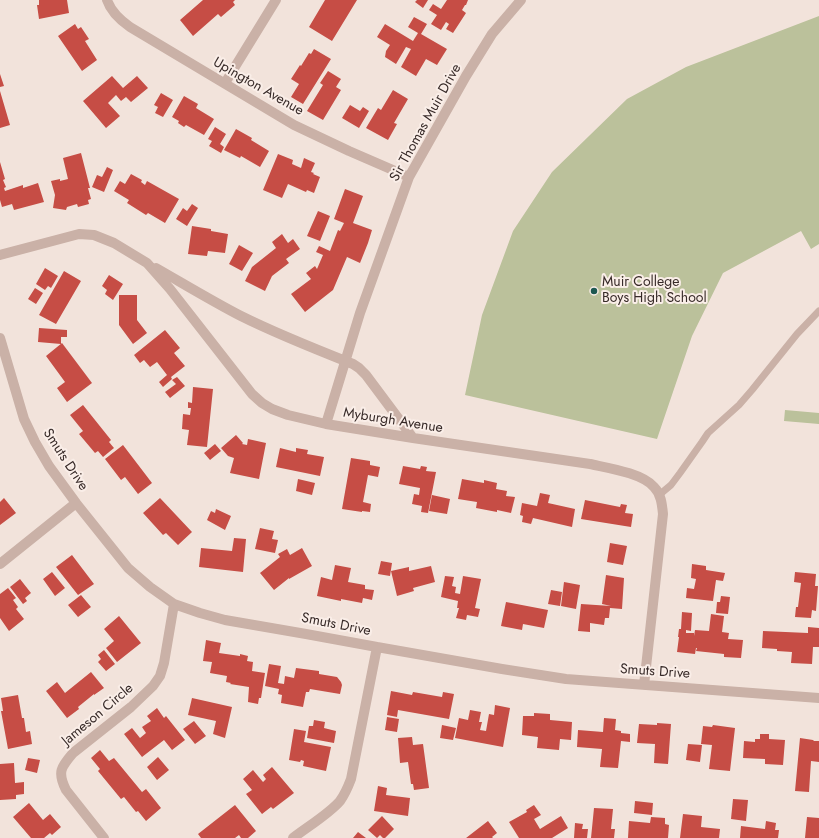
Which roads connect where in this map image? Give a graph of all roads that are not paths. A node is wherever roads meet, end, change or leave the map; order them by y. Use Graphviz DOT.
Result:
graph roads {
  1 [pos="107,0"];
  2 [pos="276,0"];
  3 [pos="521,0"];
  4 [pos="225,83"];
  5 [pos="409,177"];
  6 [pos="0,255"];
  7 [pos="147,263"];
  8 [pos="819,311"];
  9 [pos="0,338"];
  10 [pos="345,361"];
  11 [pos="326,424"];
  12 [pos="413,438"];
  13 [pos="659,495"];
  14 [pos="76,503"];
  15 [pos="0,564"];
  16 [pos="174,604"];
  17 [pos="377,647"];
  18 [pos="644,685"];
  19 [pos="819,698"];
  20 [pos="104,838"];
  21 [pos="293,838"];
  1 -- 4 [label="street, Upington Avenue"];
  2 -- 4 [label="street"];
  3 -- 5 [label="street, Sir Thomas Muir Drive"];
  4 -- 5 [label="street, Upington Avenue"];
  5 -- 10 [label="street, Sir Thomas Muir Drive"];
  6 -- 7 [label="street, Myburgh Avenue"];
  7 -- 10 [label="street"];
  7 -- 11 [label="street, Myburgh Avenue"];
  8 -- 13 [label="lane"];
  9 -- 14 [label="street, Smuts Drive"];
  10 -- 11 [label="street, Sir Thomas Muir Drive"];
  10 -- 12 [label="street"];
  11 -- 12 [label="street, Myburgh Avenue"];
  12 -- 13 [label="street, Myburgh Avenue"];
  13 -- 18 [label="street"];
  14 -- 15 [label="street"];
  14 -- 16 [label="street, Smuts Drive"];
  16 -- 17 [label="street, Smuts Drive"];
  16 -- 20 [label="street, Jameson Circle"];
  17 -- 18 [label="street, Smuts Drive"];
  17 -- 21 [label="street"];
  18 -- 19 [label="street, Smuts Drive"];
}
